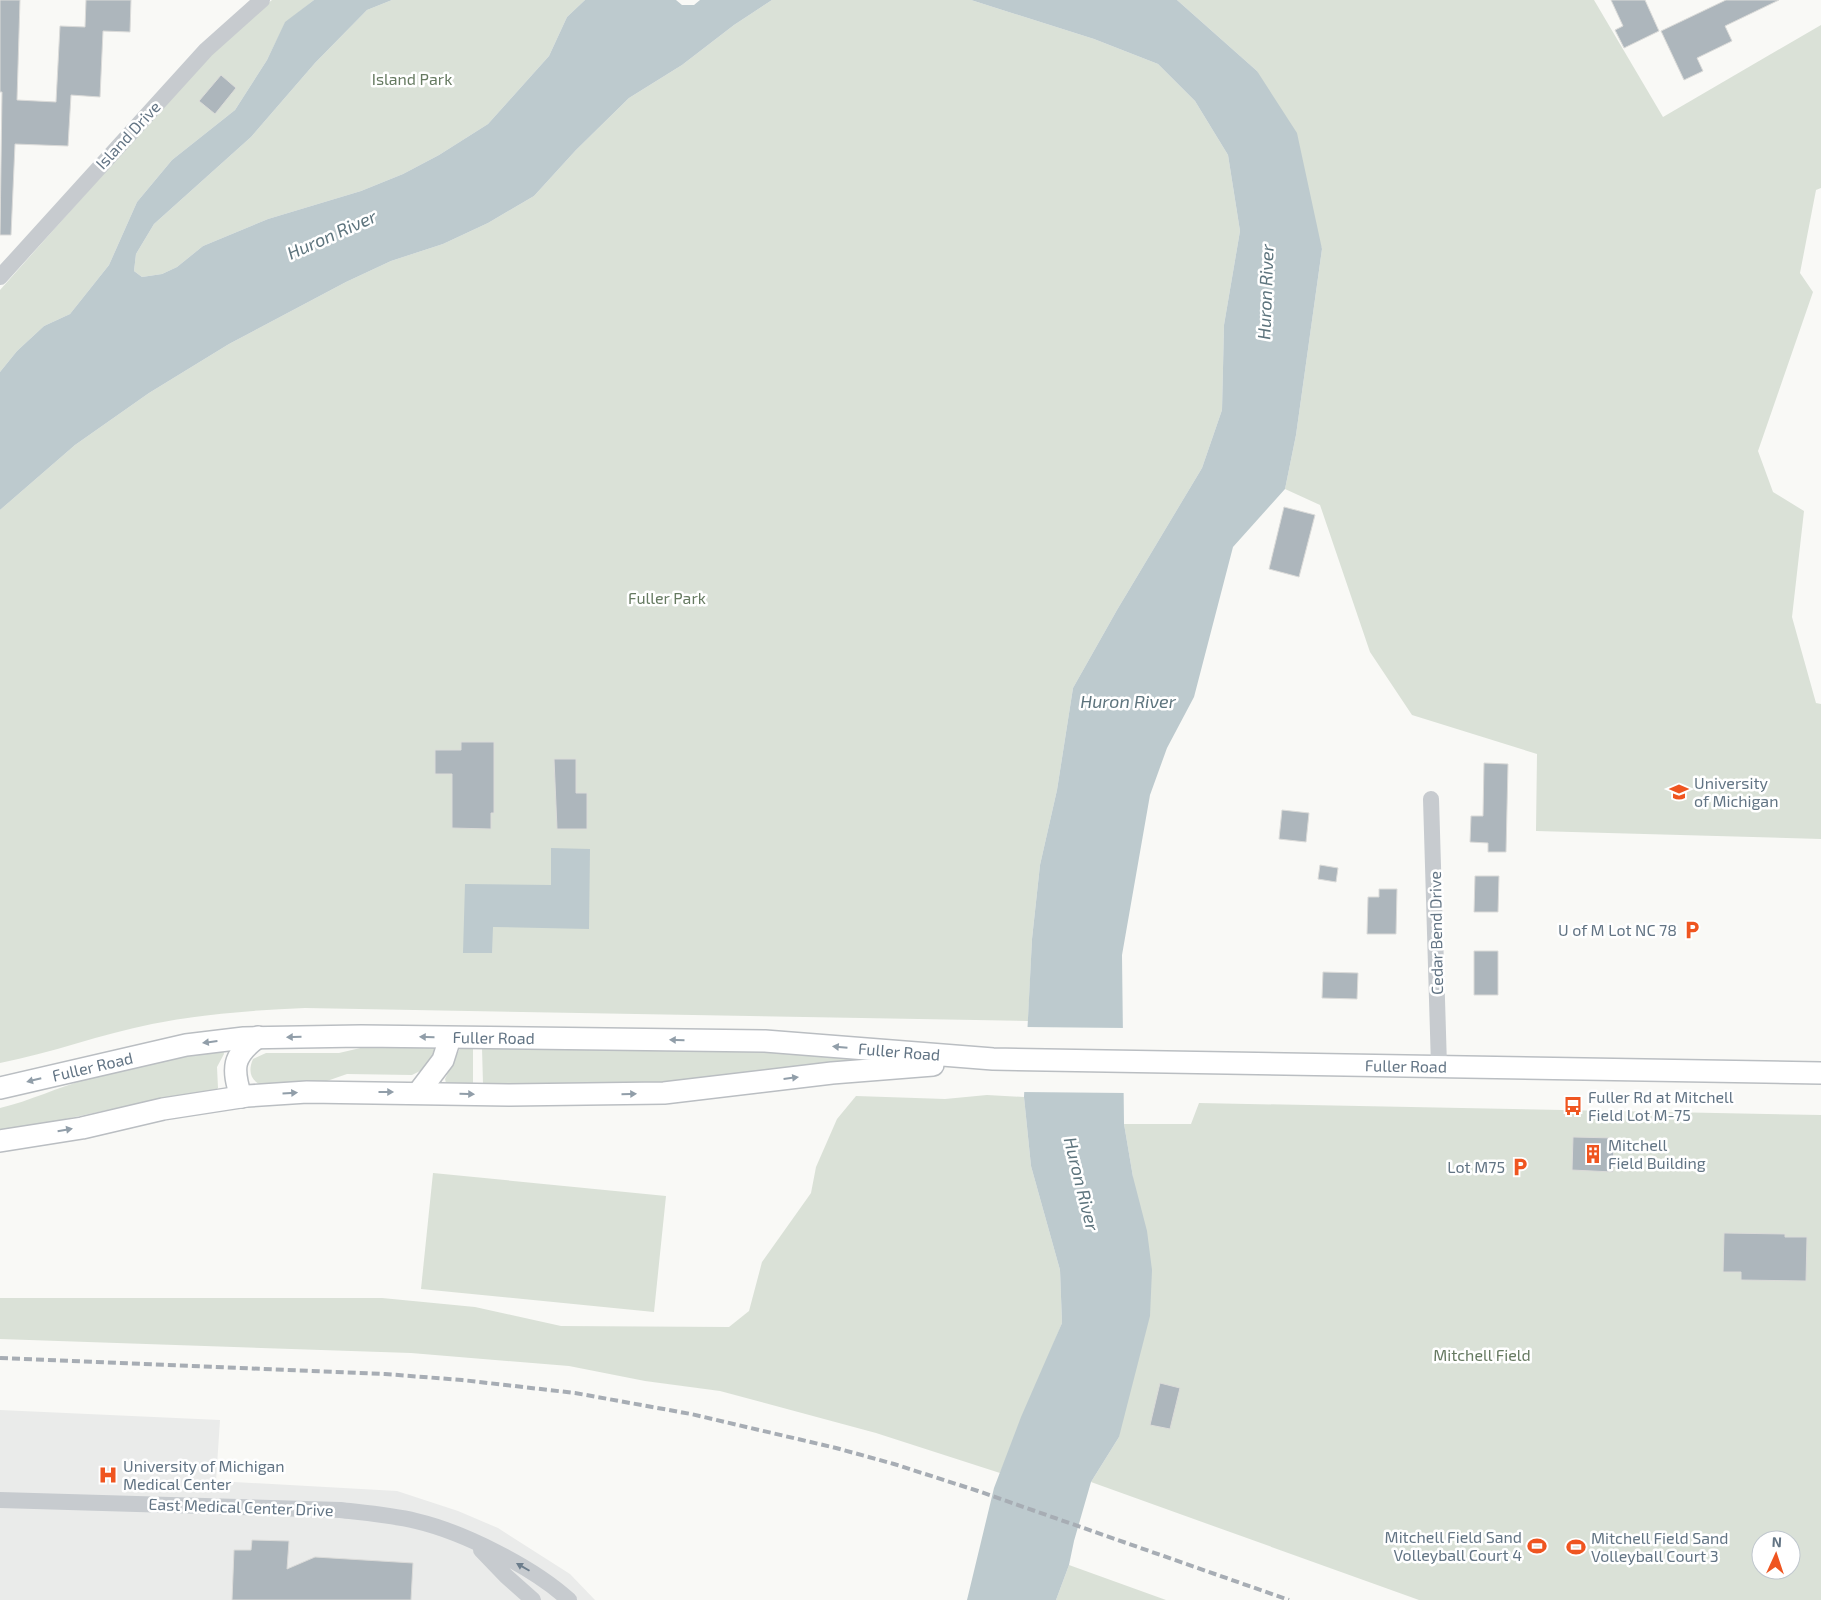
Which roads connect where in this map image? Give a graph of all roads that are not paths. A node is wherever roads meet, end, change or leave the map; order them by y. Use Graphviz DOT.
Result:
graph roads {
  1 [pos="262,0"];
  2 [pos="0,277"];
  3 [pos="1431,799"];
  4 [pos="258,1037"];
  5 [pos="450,1038"];
  6 [pos="993,1060"];
  7 [pos="1439,1066"];
  8 [pos="1821,1073"];
  9 [pos="0,1088"];
  10 [pos="418,1092"];
  11 [pos="241,1097"];
  12 [pos="0,1141"];
  13 [pos="0,1500"];
  14 [pos="476,1544"];
  15 [pos="533,1600"];
  16 [pos="569,1600"];
  1 -- 2 [label="street, Island Drive"];
  3 -- 7 [label="street, Cedar Bend Drive"];
  5 -- 4 [label="main road, Fuller Road, one-way"];
  4 -- 9 [label="main road, Fuller Road, one-way"];
  4 -- 11 [label="main road"];
  6 -- 5 [label="main road, Fuller Road, one-way"];
  5 -- 10 [label="main road"];
  6 -- 7 [label="main road, Fuller Road"];
  10 -- 6 [label="main road, Fuller Road, one-way"];
  7 -- 8 [label="main road, Fuller Road"];
  11 -- 10 [label="main road, Fuller Road, one-way"];
  12 -- 11 [label="main road, Fuller Road, one-way"];
  13 -- 14 [label="street, East Medical Center Drive"];
  14 -- 15 [label="street, East Medical Center Drive"];
  16 -- 14 [label="street, East Medical Center Drive, one-way"];
}
